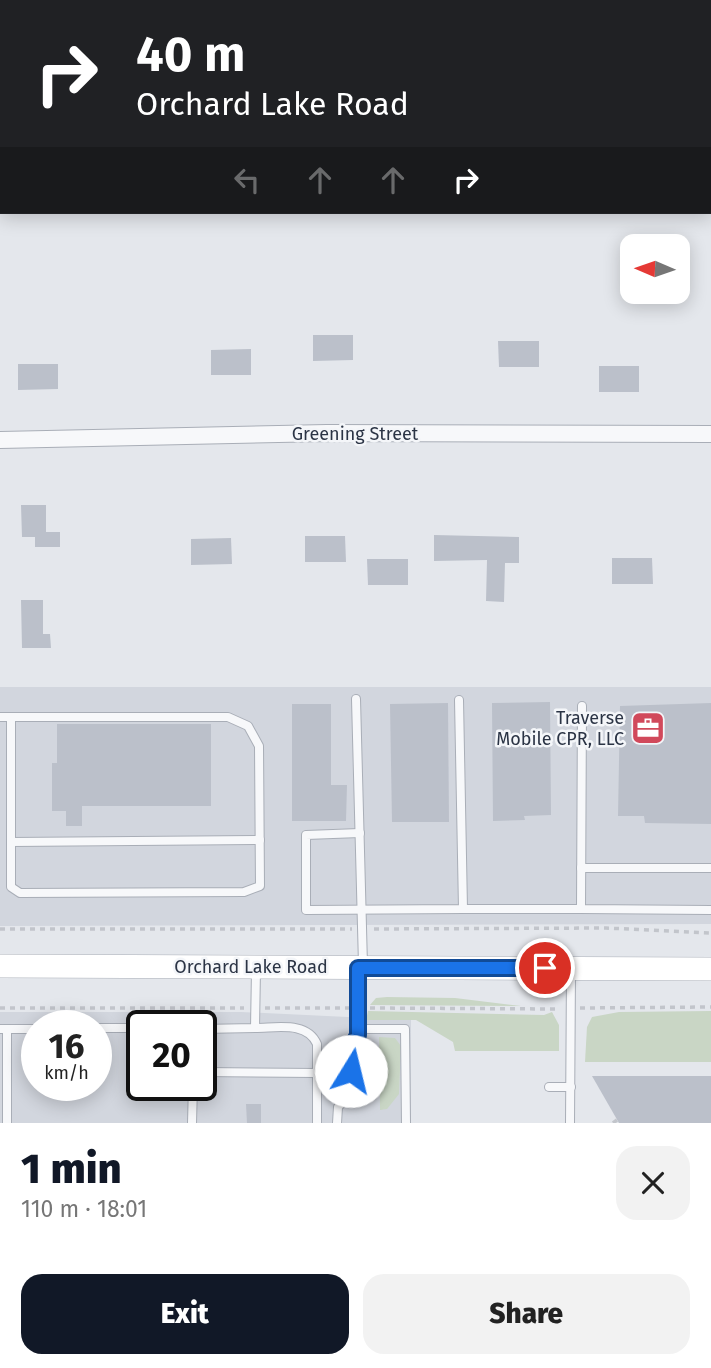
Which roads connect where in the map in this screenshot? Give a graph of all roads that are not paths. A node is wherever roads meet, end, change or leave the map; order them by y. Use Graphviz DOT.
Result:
graph roads {
  1 [pos="711,434"];
  2 [pos="0,440"];
  3 [pos="356,699"];
  4 [pos="458,700"];
  5 [pos="582,706"];
  6 [pos="0,717"];
  7 [pos="11,717"];
  8 [pos="360,833"];
  9 [pos="260,840"];
  10 [pos="11,842"];
  11 [pos="581,868"];
  12 [pos="711,869"];
  13 [pos="581,908"];
  14 [pos="463,909"];
  15 [pos="711,910"];
  16 [pos="362,911"];
  17 [pos="0,966"];
  18 [pos="256,967"];
  19 [pos="361,968"];
  20 [pos="571,968"];
  21 [pos="711,969"];
  22 [pos="255,1028"];
  23 [pos="3,1029"];
  24 [pos="21,1029"];
  25 [pos="217,1029"];
  26 [pos="358,1029"];
  27 [pos="3,1056"];
  28 [pos="217,1072"];
  29 [pos="317,1073"];
  30 [pos="549,1087"];
  31 [pos="570,1087"];
  32 [pos="193,1101"];
  33 [pos="4,1103"];
  34 [pos="7,1123"];
  35 [pos="192,1123"];
  36 [pos="317,1123"];
  37 [pos="337,1123"];
  38 [pos="406,1123"];
  39 [pos="570,1123"];
  1 -- 2 [label="street, Greening Street"];
  3 -- 8 [label="lane"];
  4 -- 14 [label="lane"];
  5 -- 11 [label="lane"];
  6 -- 7 [label="lane"];
  7 -- 9 [label="lane"];
  7 -- 10 [label="lane"];
  8 -- 16 [label="lane"];
  8 -- 16 [label="lane"];
  9 -- 10 [label="lane"];
  9 -- 10 [label="lane"];
  11 -- 12 [label="lane"];
  11 -- 13 [label="lane"];
  13 -- 14 [label="lane"];
  13 -- 15 [label="lane"];
  14 -- 16 [label="lane"];
  16 -- 19 [label="lane"];
  17 -- 18 [label="main road, Orchard Lake Road"];
  18 -- 19 [label="main road, Orchard Lake Road"];
  18 -- 22 [label="lane"];
  19 -- 20 [label="main road, Orchard Lake Road"];
  19 -- 26 [label="lane"];
  20 -- 21 [label="main road, Orchard Lake Road"];
  20 -- 31 [label="lane"];
  22 -- 25 [label="lane"];
  22 -- 29 [label="lane"];
  23 -- 24 [label="lane"];
  23 -- 27 [label="lane"];
  26 -- 37 [label="lane"];
  26 -- 38 [label="lane"];
  27 -- 33 [label="lane"];
  28 -- 29 [label="lane"];
  29 -- 36 [label="lane"];
  30 -- 31 [label="lane"];
  31 -- 39 [label="lane"];
  32 -- 35 [label="lane"];
  33 -- 34 [label="lane"];
}
